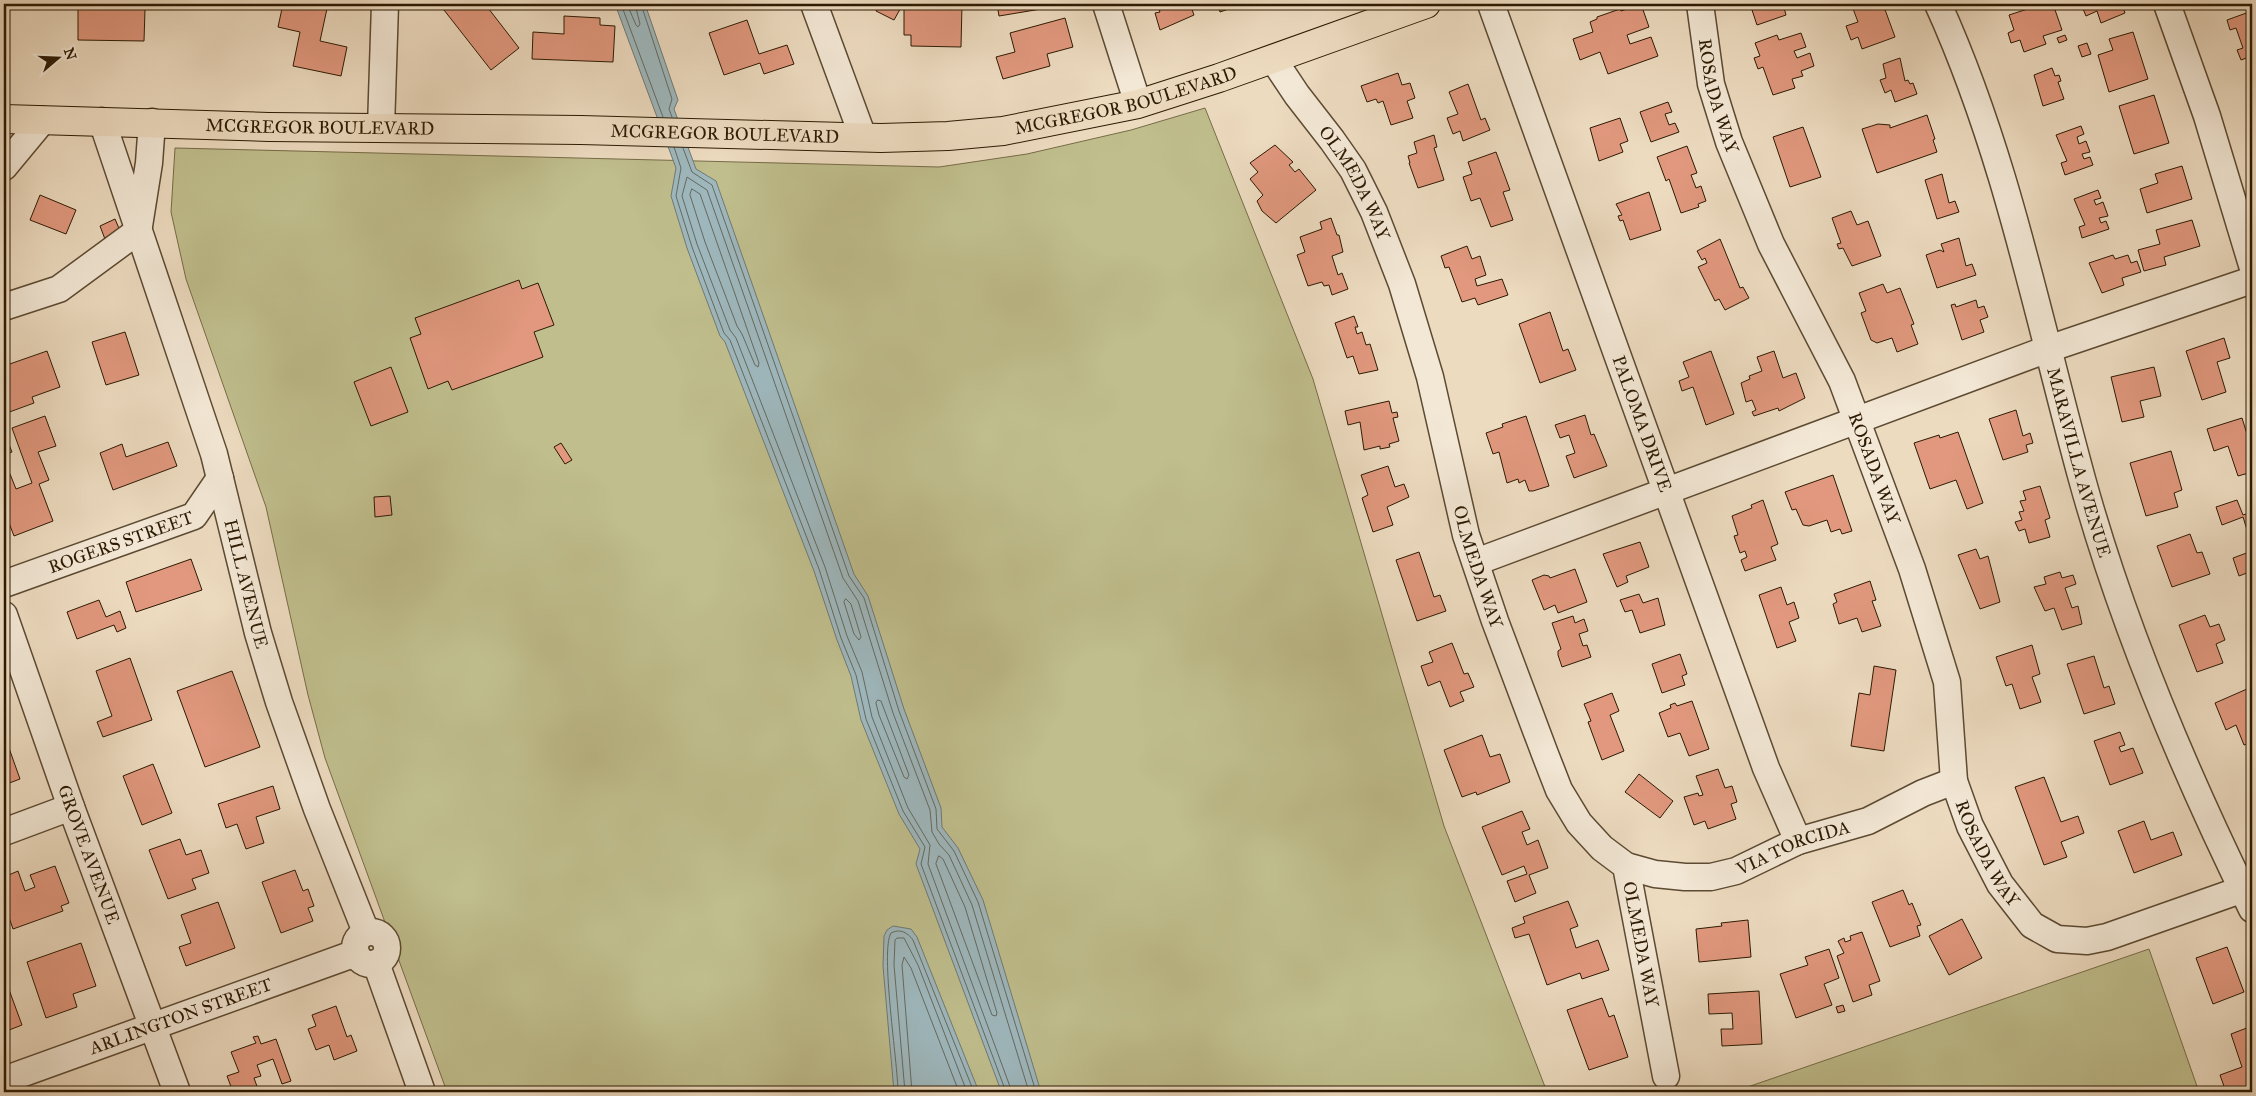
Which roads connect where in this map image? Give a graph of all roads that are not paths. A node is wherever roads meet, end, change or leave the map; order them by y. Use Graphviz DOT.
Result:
graph roads {
  1 [pos="385,4"];
  2 [pos="814,4"];
  3 [pos="1106,4"];
  4 [pos="1426,4"];
  5 [pos="1492,4"];
  6 [pos="1700,4"];
  7 [pos="1938,4"];
  8 [pos="2167,4"];
  9 [pos="1273,59"];
  10 [pos="1138,104"];
  11 [pos="4,119"];
  12 [pos="43,120"];
  13 [pos="102,121"];
  14 [pos="152,122"];
  15 [pos="381,128"];
  16 [pos="863,137"];
  17 [pos="4,168"];
  18 [pos="138,231"];
  19 [pos="2252,265"];
  20 [pos="2252,280"];
  21 [pos="4,308"];
  22 [pos="2048,350"];
  23 [pos="1859,421"];
  24 [pos="220,478"];
  25 [pos="1667,491"];
  26 [pos="1476,562"];
  27 [pos="4,584"];
  28 [pos="4,614"];
  29 [pos="1954,780"];
  30 [pos="71,807"];
  31 [pos="4,832"];
  32 [pos="1798,841"];
  33 [pos="1626,866"];
  34 [pos="2249,895"];
  35 [pos="366,949"];
  36 [pos="154,1026"];
  37 [pos="1666,1076"];
  38 [pos="4,1080"];
  39 [pos="177,1092"];
  40 [pos="422,1092"];
  1 -- 15 [label="street"];
  2 -- 16 [label="street"];
  3 -- 10 [label="street"];
  4 -- 9 [label="main road, MCGREGOR BOULEVARD"];
  5 -- 25 [label="street, PALOMA DRIVE"];
  6 -- 23 [label="street, ROSADA WAY"];
  7 -- 22 [label="street, MARAVILLA AVENUE"];
  8 -- 19 [label="street"];
  9 -- 10 [label="main road, MCGREGOR BOULEVARD"];
  9 -- 26 [label="street, OLMEDA WAY"];
  10 -- 16 [label="main road, MCGREGOR BOULEVARD"];
  11 -- 12 [label="main road, MCGREGOR BOULEVARD"];
  12 -- 13 [label="main road, MCGREGOR BOULEVARD"];
  12 -- 17 [label="street"];
  13 -- 14 [label="main road, MCGREGOR BOULEVARD"];
  13 -- 18 [label="street, HILL AVENUE"];
  14 -- 15 [label="main road, MCGREGOR BOULEVARD"];
  14 -- 18 [label="street, HILL AVENUE"];
  15 -- 16 [label="main road, MCGREGOR BOULEVARD"];
  18 -- 21 [label="street"];
  18 -- 24 [label="street, HILL AVENUE"];
  20 -- 22 [label="street"];
  22 -- 23 [label="street"];
  22 -- 34 [label="street, MARAVILLA AVENUE"];
  23 -- 25 [label="street"];
  23 -- 29 [label="street, ROSADA WAY"];
  24 -- 27 [label="street, ROGERS STREET"];
  24 -- 35 [label="street, HILL AVENUE"];
  25 -- 26 [label="street"];
  25 -- 32 [label="street, PALOMA DRIVE"];
  26 -- 33 [label="street, OLMEDA WAY"];
  28 -- 30 [label="street, GROVE AVENUE"];
  29 -- 32 [label="street, VIA TORCIDA"];
  29 -- 34 [label="street, ROSADA WAY"];
  30 -- 31 [label="street"];
  30 -- 36 [label="street, GROVE AVENUE"];
  32 -- 33 [label="street, VIA TORCIDA"];
  33 -- 37 [label="street, OLMEDA WAY"];
  35 -- 36 [label="street, ARLINGTON STREET"];
  35 -- 40 [label="street, HILL AVENUE"];
  36 -- 38 [label="street, ARLINGTON STREET"];
  36 -- 39 [label="street, GROVE AVENUE"];
}
